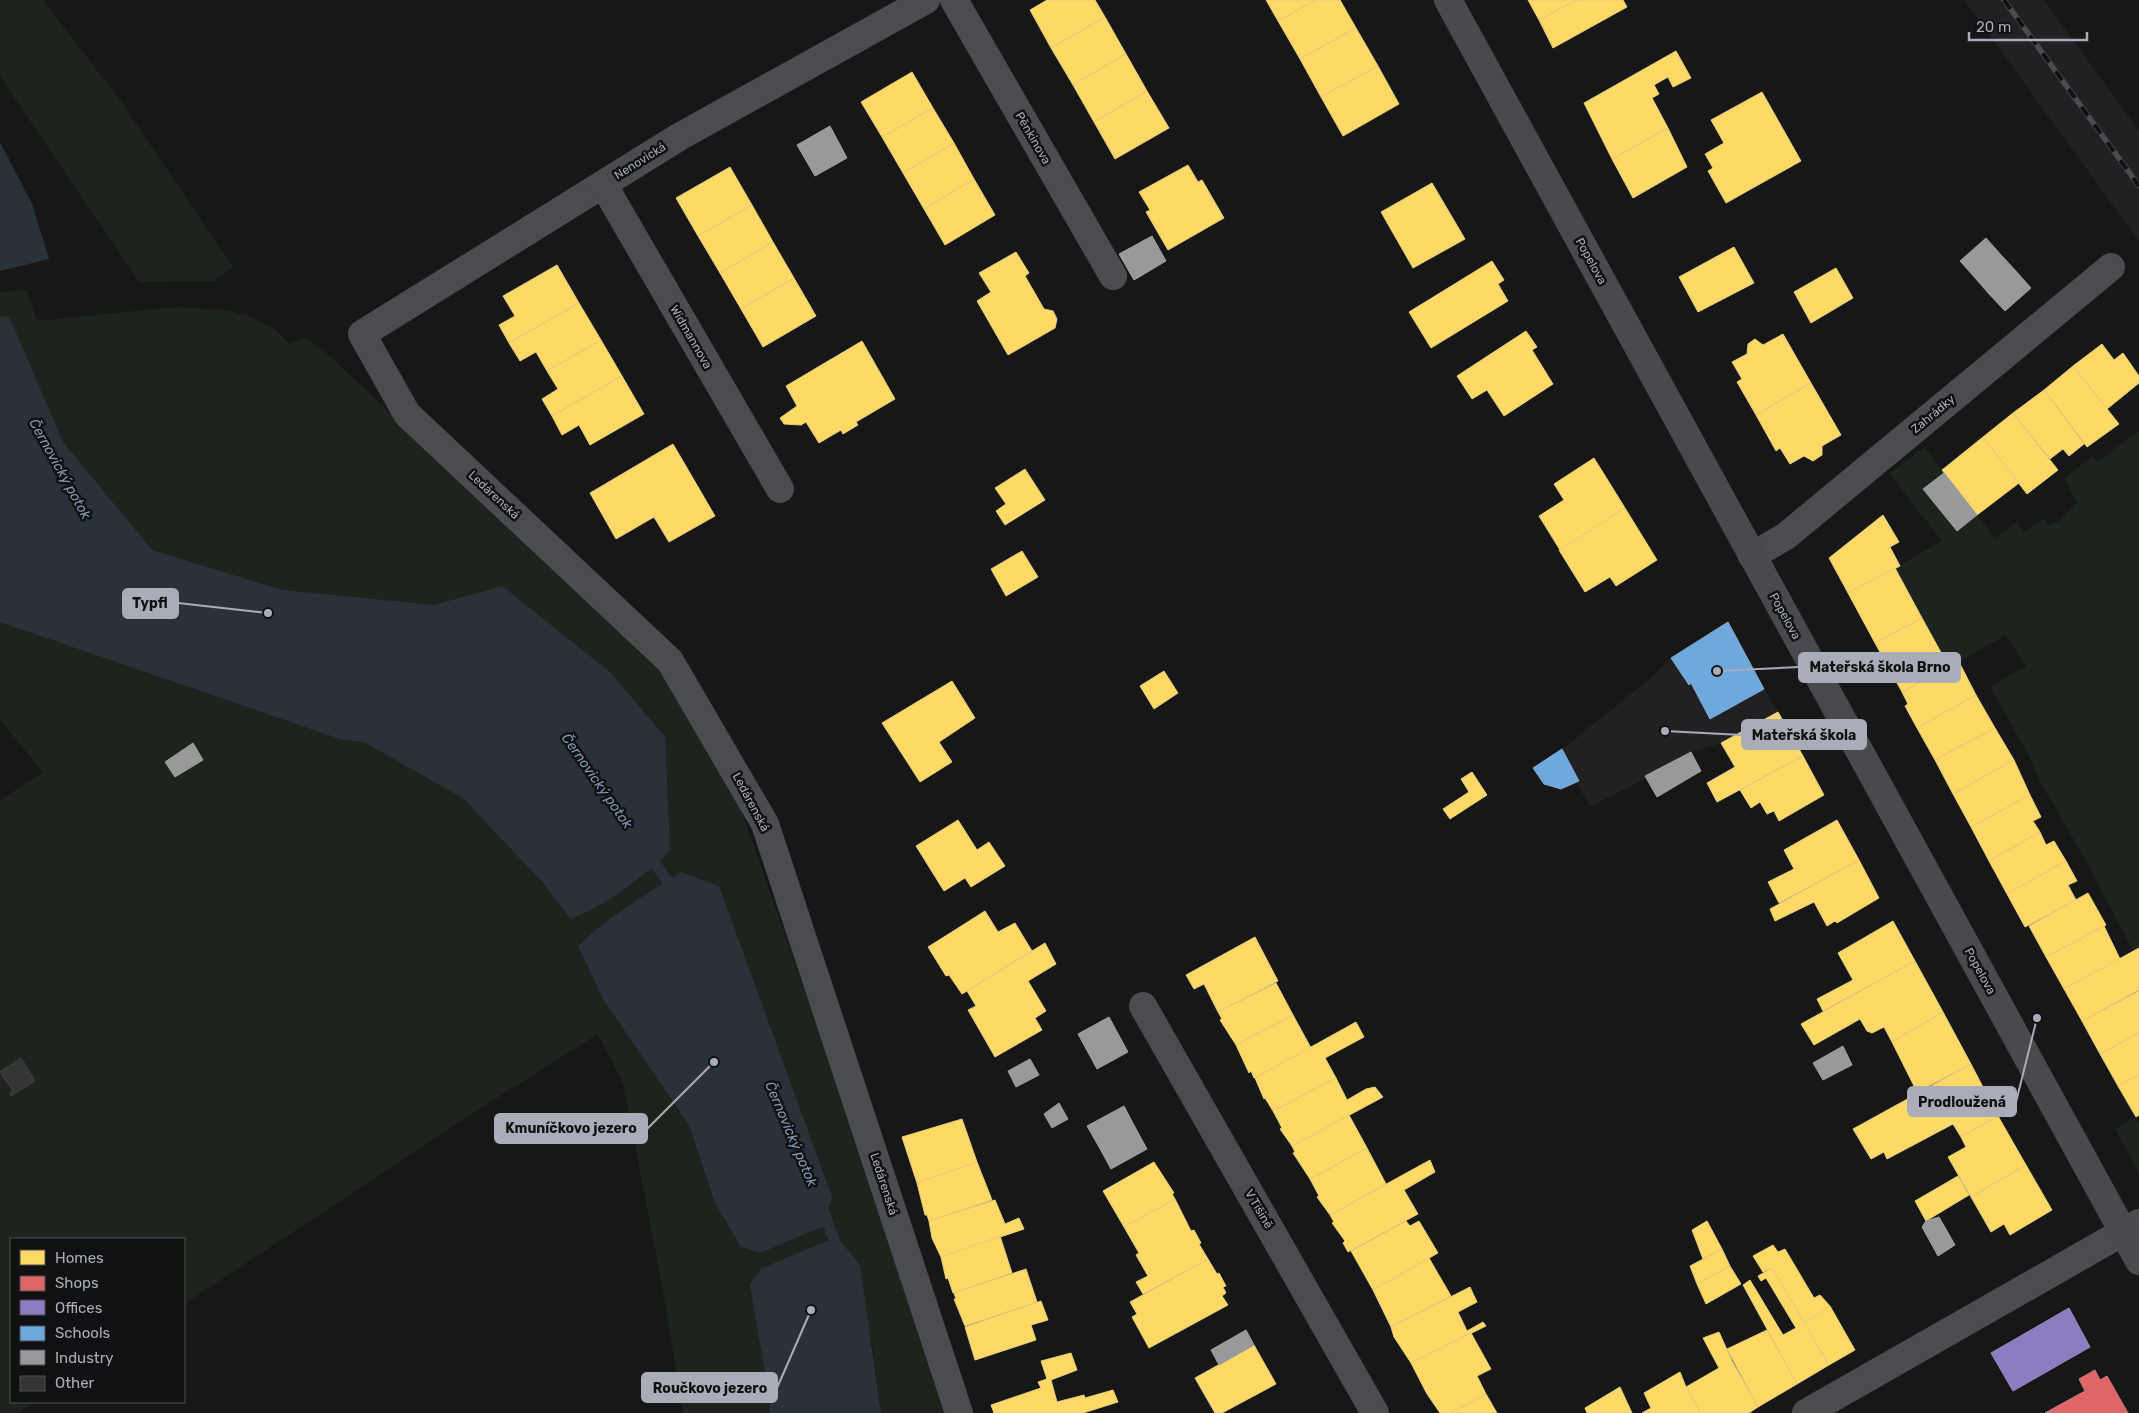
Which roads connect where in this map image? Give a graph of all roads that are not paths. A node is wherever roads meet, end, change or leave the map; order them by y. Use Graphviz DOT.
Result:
graph roads {
  1 [pos="926,0"];
  2 [pos="954,0"];
  3 [pos="1448,0"];
  4 [pos="603,184"];
  5 [pos="2111,267"];
  6 [pos="1113,276"];
  7 [pos="362,334"];
  8 [pos="780,489"];
  9 [pos="1752,556"];
  10 [pos="1144,1006"];
  11 [pos="2131,1228"];
  12 [pos="2139,1261"];
  13 [pos="959,1413"];
  14 [pos="1374,1413"];
  15 [pos="1806,1413"];
  1 -- 4 [label="street, Nenovická"];
  2 -- 6 [label="street, Pěnkinova"];
  3 -- 9 [label="street, Popelova"];
  4 -- 7 [label="street, Nenovická"];
  4 -- 8 [label="street, Widmannova"];
  5 -- 9 [label="street, Zahrádky"];
  7 -- 13 [label="street, Ledárenská"];
  9 -- 11 [label="street, Popelova"];
  10 -- 14 [label="street, V Tišině"];
  11 -- 12 [label="street, Popelova"];
  11 -- 15 [label="street"];
}
